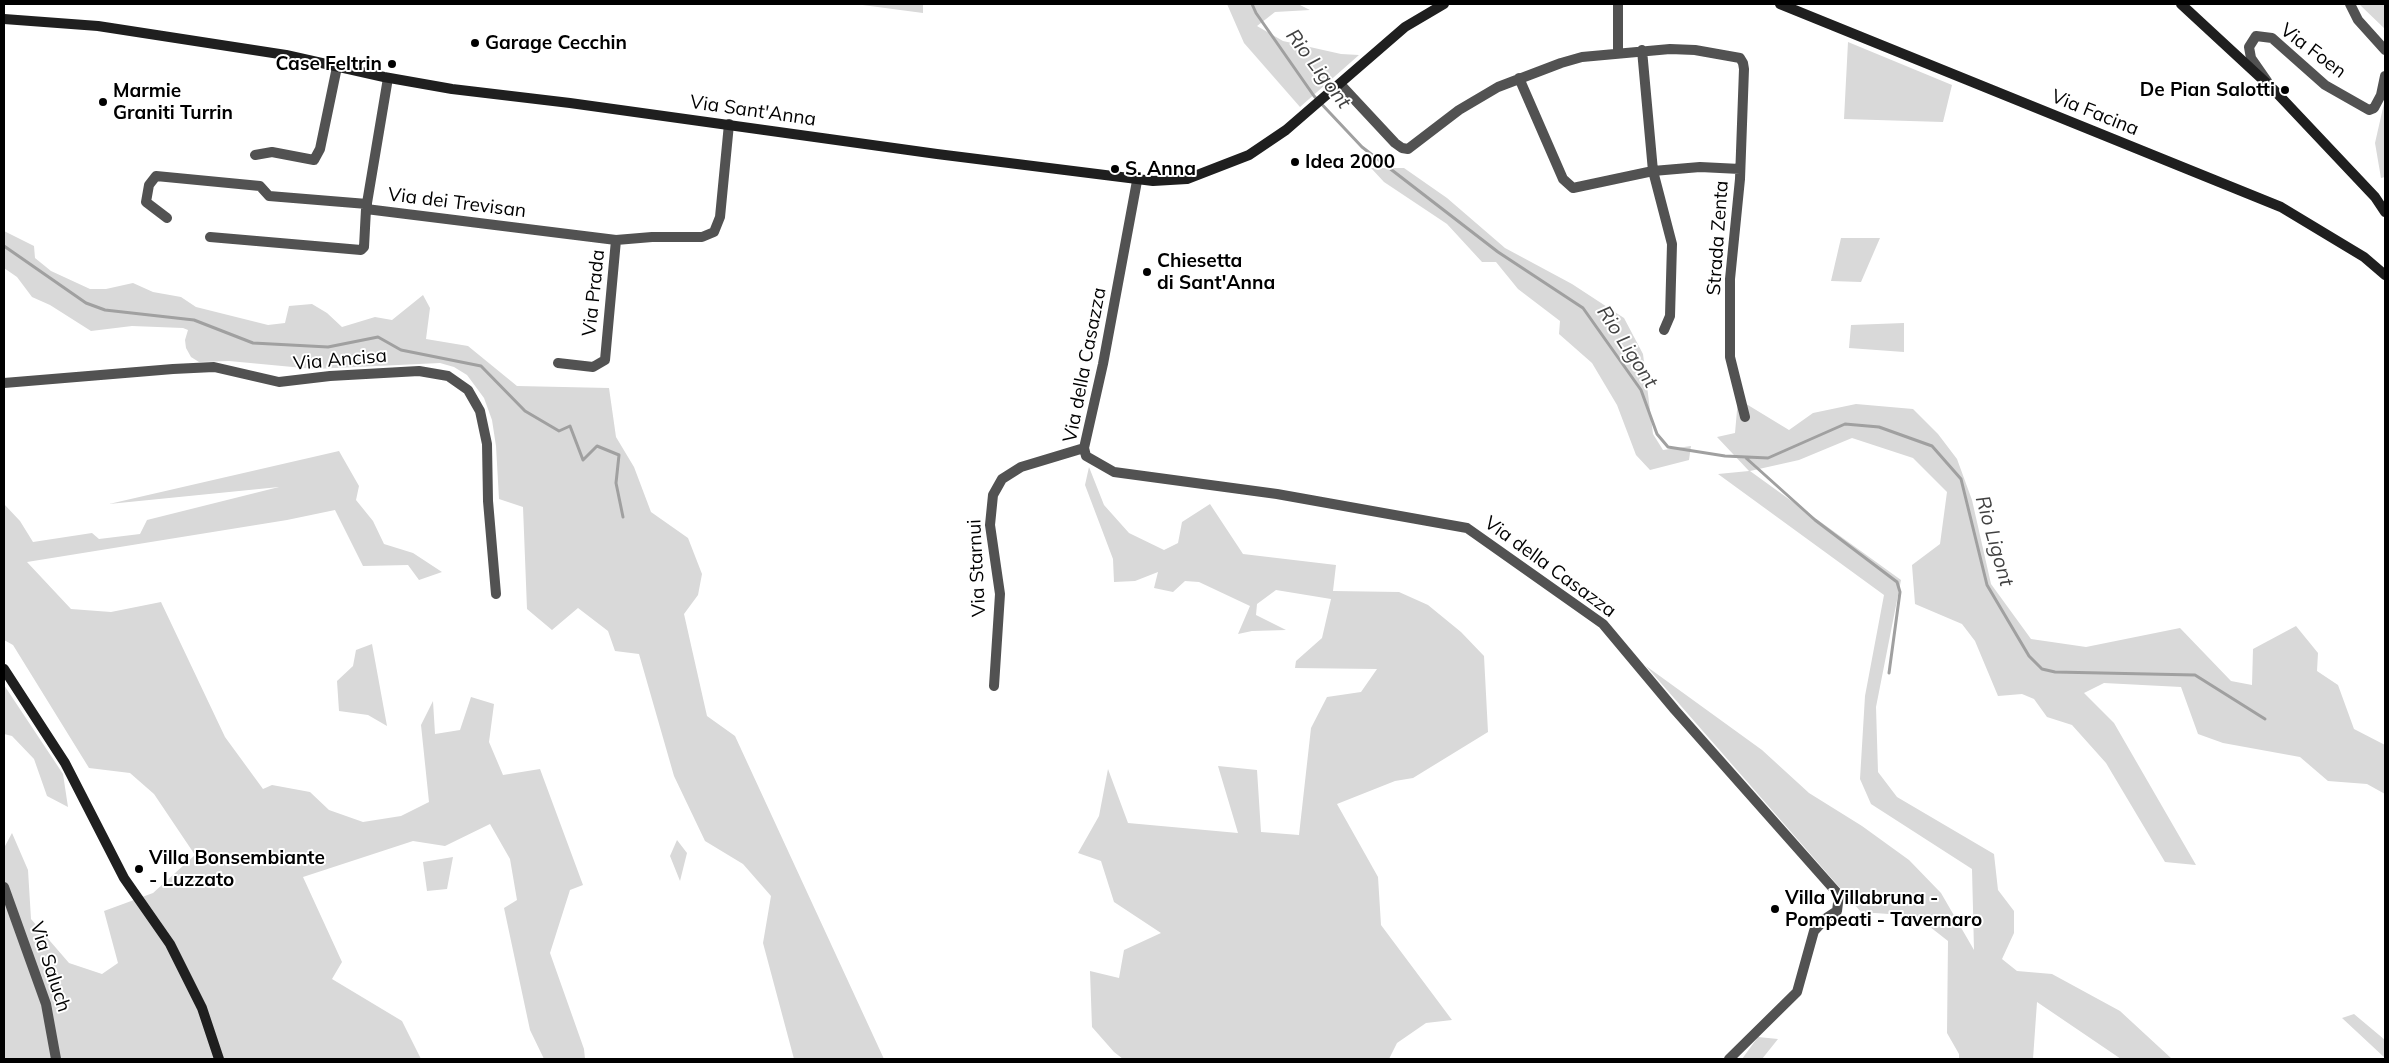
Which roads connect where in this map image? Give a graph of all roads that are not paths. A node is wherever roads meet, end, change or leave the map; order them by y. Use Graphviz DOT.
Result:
graph roads {
  1 [pos="1444,4"];
  2 [pos="1618,4"];
  3 [pos="1780,4"];
  4 [pos="2181,4"];
  5 [pos="2350,4"];
  6 [pos="4,19"];
  7 [pos="1642,50"];
  8 [pos="2385,50"];
  9 [pos="1618,53"];
  10 [pos="337,67"];
  11 [pos="2385,76"];
  12 [pos="388,78"];
  13 [pos="1519,78"];
  14 [pos="1340,84"];
  15 [pos="2274,90"];
  16 [pos="730,124"];
  17 [pos="255,155"];
  18 [pos="1740,169"];
  19 [pos="1653,170"];
  20 [pos="1137,181"];
  21 [pos="366,207"];
  22 [pos="2385,212"];
  23 [pos="167,218"];
  24 [pos="210,237"];
  25 [pos="616,240"];
  26 [pos="2385,275"];
  27 [pos="1664,330"];
  28 [pos="558,363"];
  29 [pos="4,382"];
  30 [pos="1745,417"];
  31 [pos="1084,448"];
  32 [pos="496,594"];
  33 [pos="4,669"];
  34 [pos="994,686"];
  35 [pos="4,887"];
  36 [pos="56,1059"];
  37 [pos="219,1059"];
  38 [pos="1730,1059"];
  1 -- 14 [label="main road, Via Sant'Anna"];
  2 -- 9 [label="street"];
  3 -- 26 [label="main road, Via Facina"];
  4 -- 15 [label="main road, Via Foen"];
  5 -- 8 [label="street"];
  6 -- 10 [label="main road, Via Sant'Anna"];
  7 -- 9 [label="street"];
  7 -- 18 [label="street, Strada Zenta"];
  7 -- 19 [label="street"];
  9 -- 13 [label="street"];
  10 -- 12 [label="main road, Via Sant'Anna"];
  10 -- 17 [label="street"];
  11 -- 15 [label="street, Via Foen"];
  12 -- 16 [label="main road, Via Sant'Anna"];
  12 -- 21 [label="street, Via dei Trevisan"];
  13 -- 14 [label="street"];
  13 -- 19 [label="street"];
  14 -- 20 [label="main road, Via Sant'Anna"];
  15 -- 22 [label="main road, Via Foen"];
  16 -- 20 [label="main road, Via Sant'Anna"];
  16 -- 25 [label="street, Via Prada"];
  18 -- 19 [label="street"];
  18 -- 30 [label="street, Strada Zenta"];
  19 -- 27 [label="street"];
  20 -- 31 [label="street, Via della Casazza"];
  21 -- 23 [label="street"];
  21 -- 24 [label="street"];
  21 -- 25 [label="street, Via dei Trevisan"];
  25 -- 28 [label="street, Via Prada"];
  29 -- 32 [label="street, Via Ancisa"];
  31 -- 34 [label="street, Via Starnui"];
  31 -- 38 [label="street, Via della Casazza"];
  33 -- 37 [label="main road"];
  35 -- 36 [label="street, Via Saluch"];
}
